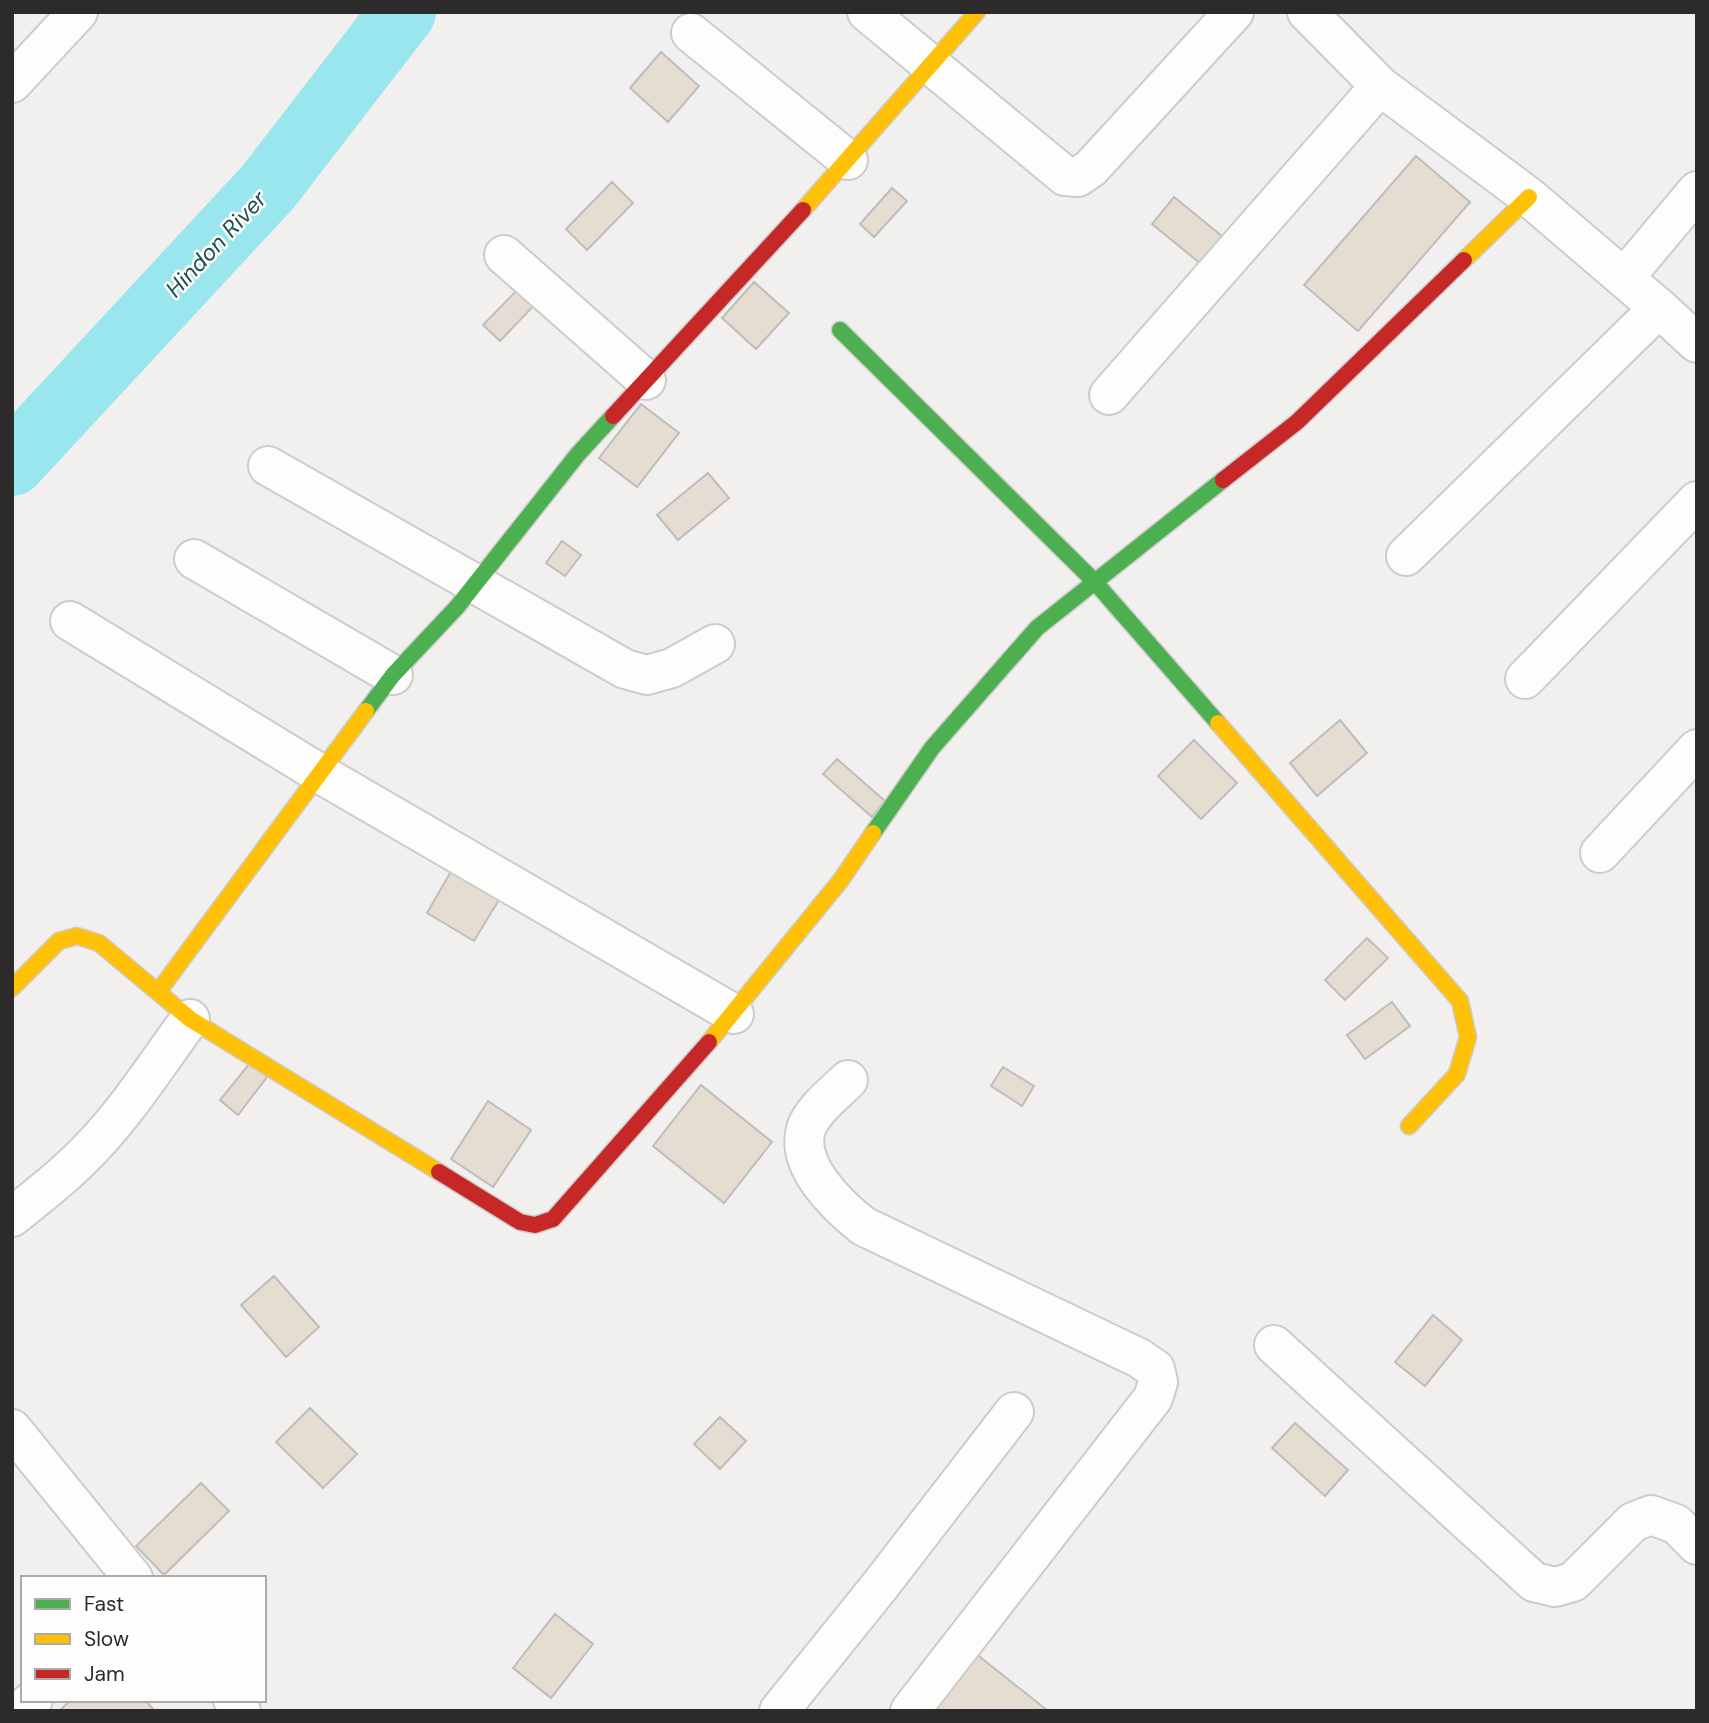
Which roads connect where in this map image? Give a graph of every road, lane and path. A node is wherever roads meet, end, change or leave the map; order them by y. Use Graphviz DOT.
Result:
graph roads {
  1 [pos="78,12"];
  2 [pos="867,12"];
  3 [pos="977,12"];
  4 [pos="1234,12"];
  5 [pos="1307,12"];
  6 [pos="691,33"];
  7 [pos="931,65"];
  8 [pos="12,83"];
  9 [pos="1380,86"];
  10 [pos="848,160"];
  11 [pos="1697,191"];
  12 [pos="1529,197"];
  13 [pos="504,255"];
  14 [pos="1625,278"];
  15 [pos="1659,308"];
  16 [pos="840,330"];
  17 [pos="1697,343"];
  18 [pos="646,380"];
  19 [pos="1109,395"];
  20 [pos="268,466"];
  21 [pos="1697,501"];
  22 [pos="1406,556"];
  23 [pos="194,559"];
  24 [pos="1094,582"];
  25 [pos="475,585"];
  26 [pos="70,621"];
  27 [pos="715,643"];
  28 [pos="393,675"];
  29 [pos="1525,679"];
  30 [pos="1697,749"];
  31 [pos="319,773"];
  32 [pos="1600,853"];
  33 [pos="12,988"];
  34 [pos="158,992"];
  35 [pos="734,1014"];
  36 [pos="190,1019"];
  37 [pos="848,1080"];
  38 [pos="1409,1126"];
  39 [pos="12,1217"];
  40 [pos="1274,1345"];
  41 [pos="1014,1412"];
  42 [pos="12,1429"];
  43 [pos="1697,1545"];
  44 [pos="131,1576"];
  45 [pos="12,1699"];
  46 [pos="21,1711"];
  47 [pos="779,1711"];
  48 [pos="910,1711"];
  1 -- 8 [label="street"];
  2 -- 7 [label="street"];
  3 -- 7 [label="street"];
  4 -- 7 [label="street"];
  5 -- 9 [label="street"];
  6 -- 10 [label="street"];
  7 -- 10 [label="street"];
  9 -- 12 [label="street"];
  9 -- 19 [label="street"];
  10 -- 18 [label="street"];
  11 -- 14 [label="street"];
  12 -- 14 [label="street"];
  12 -- 24 [label="street"];
  13 -- 18 [label="street"];
  14 -- 15 [label="street"];
  15 -- 17 [label="street"];
  15 -- 22 [label="street"];
  16 -- 24 [label="street"];
  18 -- 25 [label="street"];
  20 -- 25 [label="street"];
  21 -- 29 [label="street"];
  23 -- 28 [label="street"];
  24 -- 35 [label="street"];
  24 -- 38 [label="street"];
  25 -- 27 [label="street"];
  25 -- 28 [label="street"];
  26 -- 31 [label="street"];
  28 -- 31 [label="street"];
  30 -- 32 [label="street"];
  31 -- 34 [label="street"];
  31 -- 35 [label="street"];
  33 -- 34 [label="street"];
  34 -- 36 [label="street"];
  35 -- 36 [label="street"];
  36 -- 39 [label="street"];
  37 -- 48 [label="street"];
  40 -- 43 [label="street"];
  41 -- 47 [label="street"];
  42 -- 44 [label="street"];
  45 -- 46 [label="street"];
}
